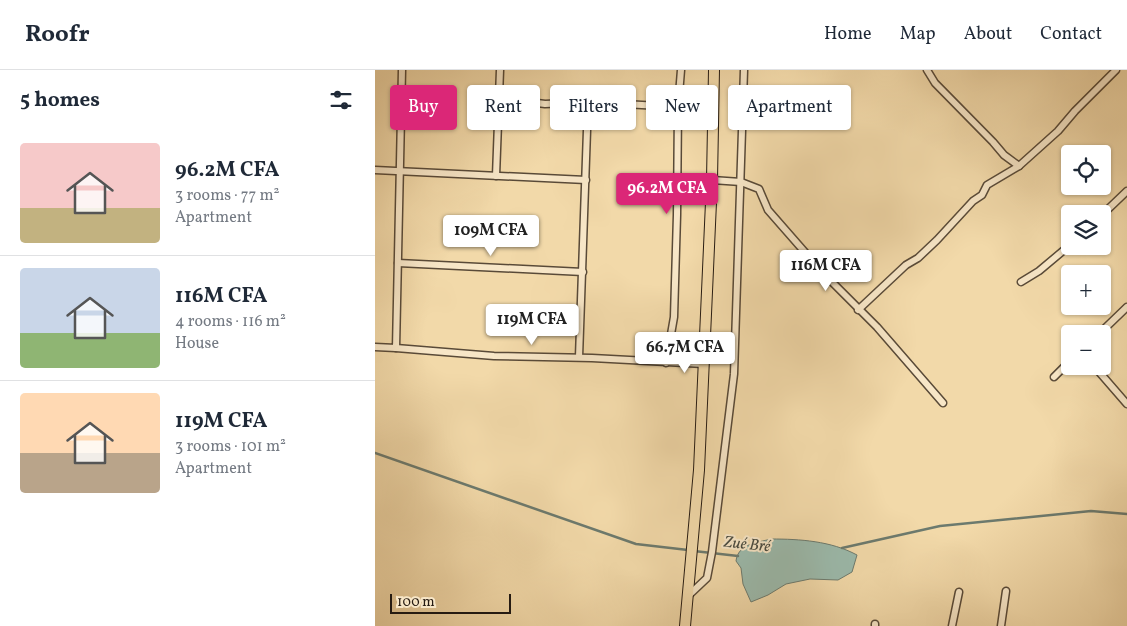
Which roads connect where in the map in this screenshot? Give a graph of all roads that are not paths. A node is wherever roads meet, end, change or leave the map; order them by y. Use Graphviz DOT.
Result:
graph roads {
  1 [pos="402,70"];
  2 [pos="500,70"];
  3 [pos="681,70"];
  4 [pos="714,70"];
  5 [pos="744,70"];
  6 [pos="927,70"];
  7 [pos="1116,70"];
  8 [pos="499,85"];
  9 [pos="680,85"];
  10 [pos="498,130"];
  11 [pos="587,130"];
  12 [pos="678,130"];
  13 [pos="1019,166"];
  14 [pos="375,170"];
  15 [pos="399,171"];
  16 [pos="496,176"];
  17 [pos="586,180"];
  18 [pos="712,180"];
  19 [pos="741,182"];
  20 [pos="1127,191"];
  21 [pos="1111,206"];
  22 [pos="1061,253"];
  23 [pos="397,263"];
  24 [pos="583,272"];
  25 [pos="1021,282"];
  26 [pos="1127,307"];
  27 [pos="858,310"];
  28 [pos="1108,325"];
  29 [pos="375,347"];
  30 [pos="396,348"];
  31 [pos="579,357"];
  32 [pos="666,363"];
  33 [pos="704,364"];
  34 [pos="1061,370"];
  35 [pos="1101,375"];
  36 [pos="1054,377"];
  37 [pos="943,403"];
  38 [pos="1127,404"];
  39 [pos="1006,591"];
  40 [pos="959,592"];
  41 [pos="689,595"];
  42 [pos="685,626"];
  43 [pos="952,626"];
  44 [pos="1001,626"];
  1 -- 15 [label="street"];
  2 -- 8 [label="street"];
  3 -- 9 [label="street"];
  4 -- 18 [label="main road"];
  5 -- 19 [label="street"];
  6 -- 13 [label="street"];
  7 -- 13 [label="street"];
  10 -- 16 [label="street"];
  11 -- 17 [label="street"];
  12 -- 32 [label="street"];
  13 -- 27 [label="street"];
  14 -- 15 [label="street"];
  15 -- 16 [label="street"];
  15 -- 23 [label="street"];
  16 -- 17 [label="street"];
  17 -- 24 [label="street"];
  18 -- 19 [label="street"];
  18 -- 33 [label="main road"];
  19 -- 27 [label="street"];
  19 -- 41 [label="street"];
  20 -- 21 [label="street"];
  22 -- 25 [label="street"];
  23 -- 24 [label="street"];
  23 -- 30 [label="street"];
  24 -- 31 [label="street"];
  26 -- 28 [label="street"];
  27 -- 37 [label="street"];
  29 -- 30 [label="street"];
  30 -- 31 [label="street"];
  31 -- 32 [label="street"];
  32 -- 33 [label="street"];
  33 -- 41 [label="main road"];
  34 -- 36 [label="street"];
  35 -- 38 [label="street"];
  39 -- 44 [label="street"];
  40 -- 43 [label="street"];
  41 -- 42 [label="main road"];
}
